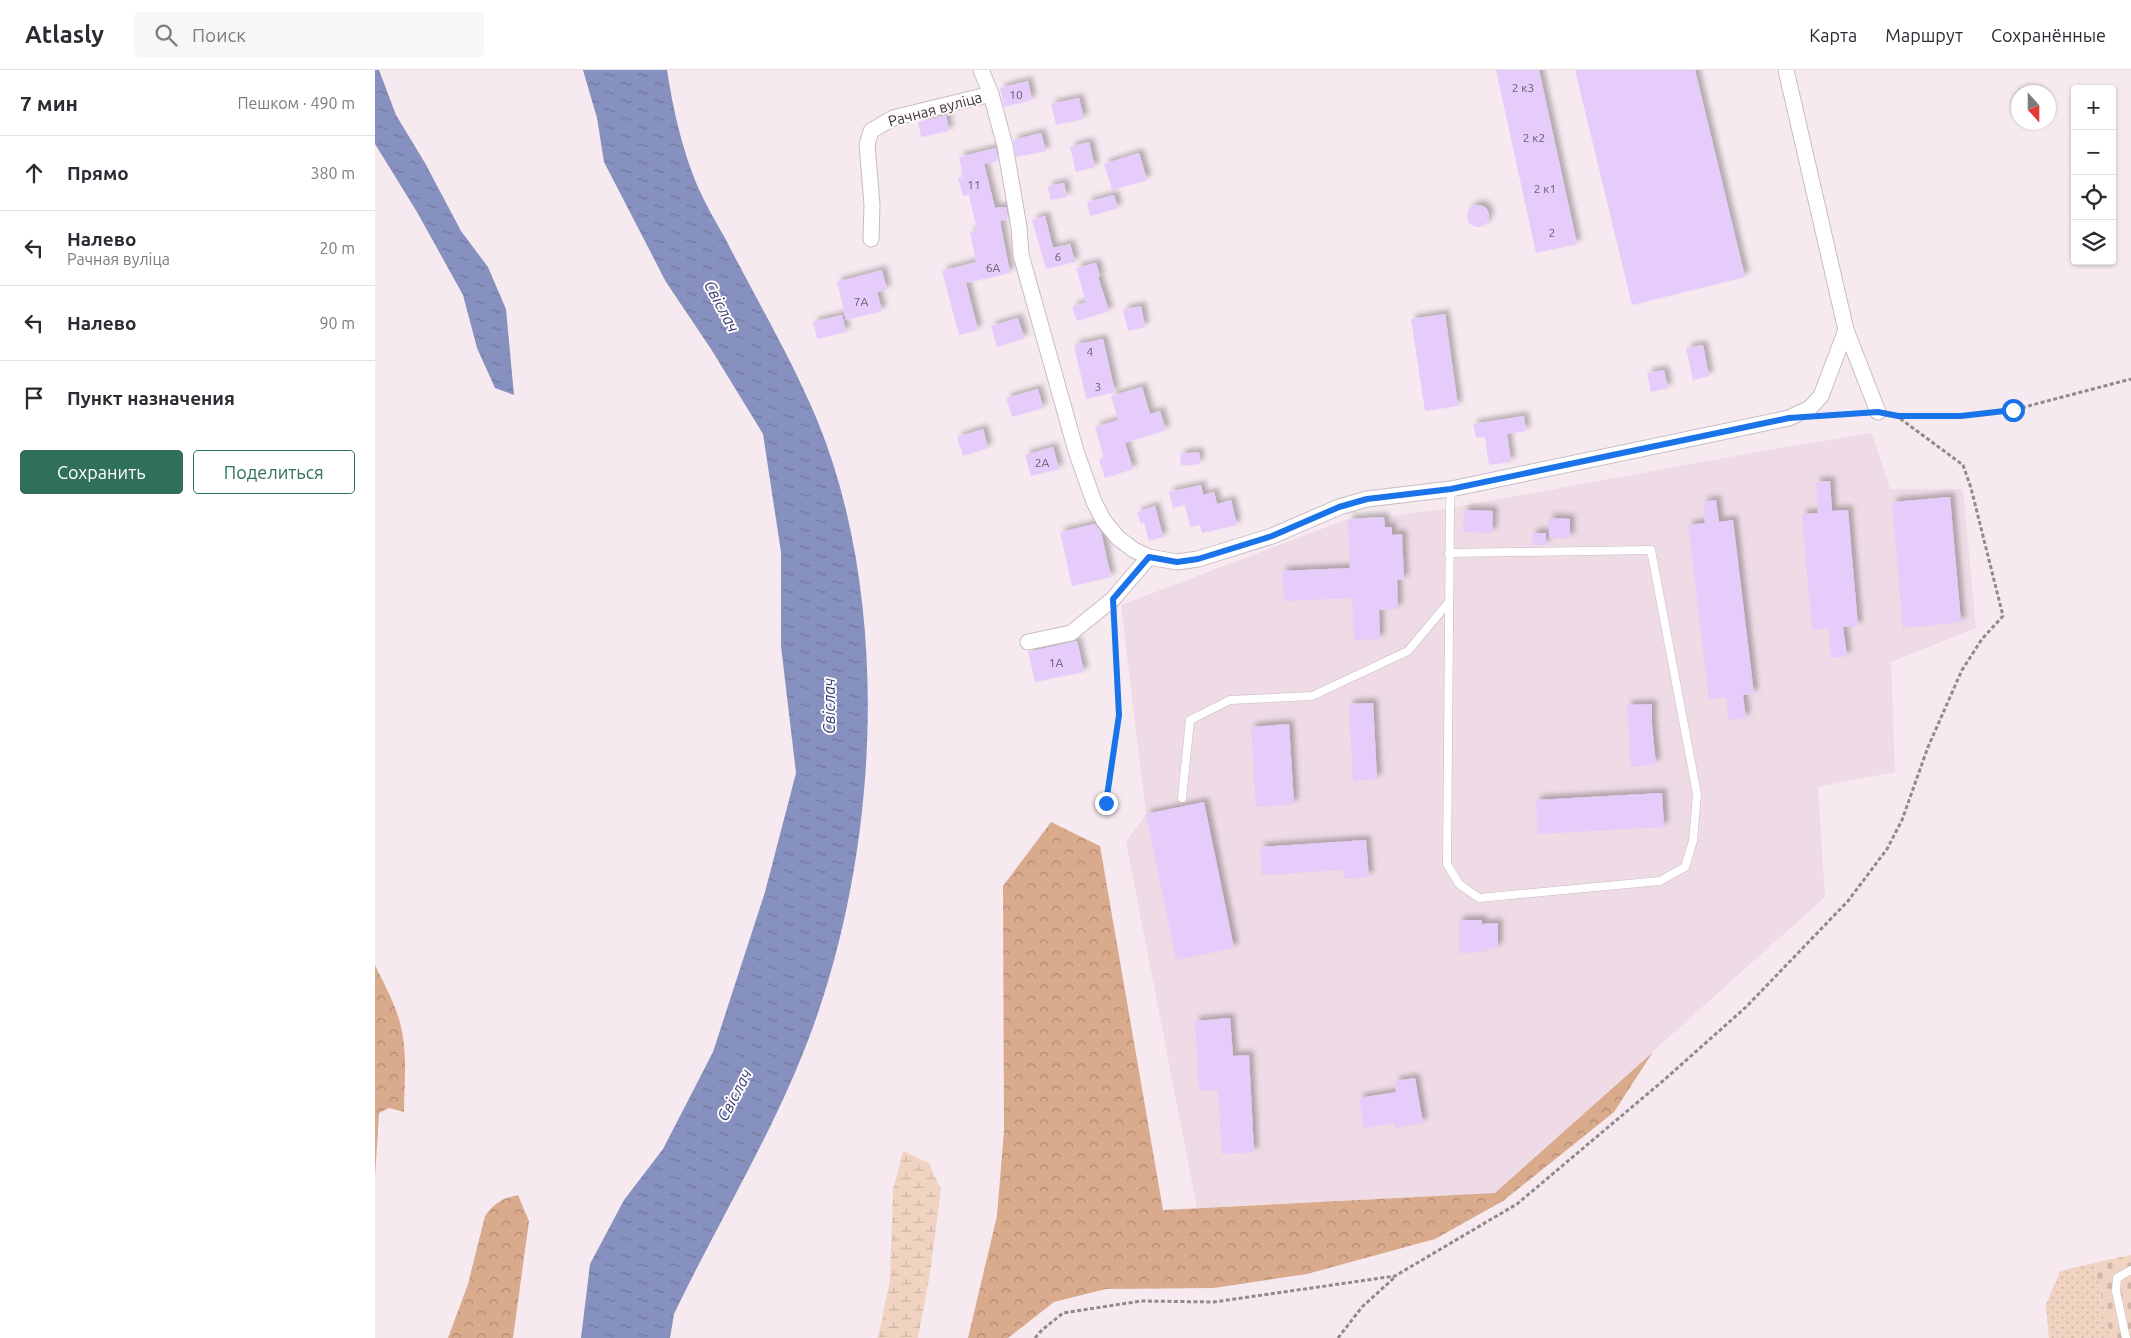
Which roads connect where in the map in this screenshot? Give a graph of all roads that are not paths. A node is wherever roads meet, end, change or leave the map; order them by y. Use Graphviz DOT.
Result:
graph roads {
  1 [pos="981,70"];
  2 [pos="1786,70"];
  3 [pos="991,94"];
  4 [pos="871,238"];
  5 [pos="1846,330"];
  6 [pos="1878,412"];
  7 [pos="1451,489"];
  8 [pos="1449,553"];
  9 [pos="1149,557"];
  10 [pos="1448,604"];
  11 [pos="1028,642"];
  12 [pos="1182,798"];
  13 [pos="2131,1270"];
  14 [pos="2126,1338"];
  1 -- 3 [label="street"];
  2 -- 5 [label="street"];
  3 -- 4 [label="street, Рачная вуліца"];
  3 -- 9 [label="street"];
  5 -- 6 [label="street"];
  5 -- 7 [label="street"];
  7 -- 8 [label="lane"];
  7 -- 9 [label="street"];
  8 -- 10 [label="lane"];
  8 -- 10 [label="lane"];
  9 -- 11 [label="street"];
  10 -- 12 [label="lane"];
  13 -- 14 [label="lane"];
}
